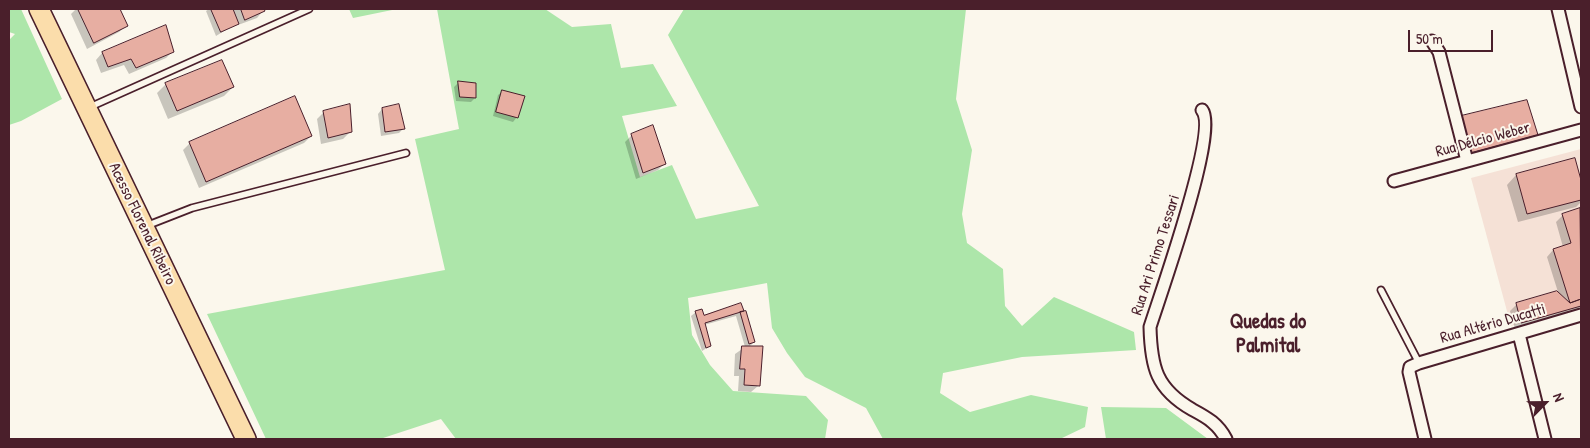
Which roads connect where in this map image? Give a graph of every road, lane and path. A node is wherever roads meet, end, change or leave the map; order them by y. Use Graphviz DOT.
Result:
graph roads {
  1 [pos="39,9"];
  2 [pos="309,9"];
  3 [pos="1558,9"];
  4 [pos="1432,41"];
  5 [pos="1581,107"];
  6 [pos="87,109"];
  7 [pos="1202,110"];
  8 [pos="1581,130"];
  9 [pos="406,153"];
  10 [pos="1467,161"];
  11 [pos="1394,181"];
  12 [pos="144,227"];
  13 [pos="1381,290"];
  14 [pos="1581,315"];
  15 [pos="1519,334"];
  16 [pos="1416,363"];
  17 [pos="246,439"];
  18 [pos="1226,439"];
  19 [pos="1425,439"];
  20 [pos="1545,439"];
  1 -- 6 [label="highway, Acesso Florenal Ribeiro"];
  2 -- 6 [label="lane"];
  3 -- 5 [label="street"];
  4 -- 10 [label="street"];
  6 -- 12 [label="highway, Acesso Florenal Ribeiro"];
  7 -- 18 [label="street, Rua Ari Primo Tessari"];
  8 -- 10 [label="street, Rua Délcio Weber"];
  9 -- 12 [label="lane"];
  10 -- 11 [label="street, Rua Délcio Weber"];
  12 -- 17 [label="highway, Acesso Florenal Ribeiro"];
  13 -- 16 [label="lane"];
  14 -- 15 [label="street, Rua Altério Ducatti"];
  15 -- 16 [label="street, Rua Altério Ducatti"];
  15 -- 20 [label="street"];
  16 -- 19 [label="street"];
}
